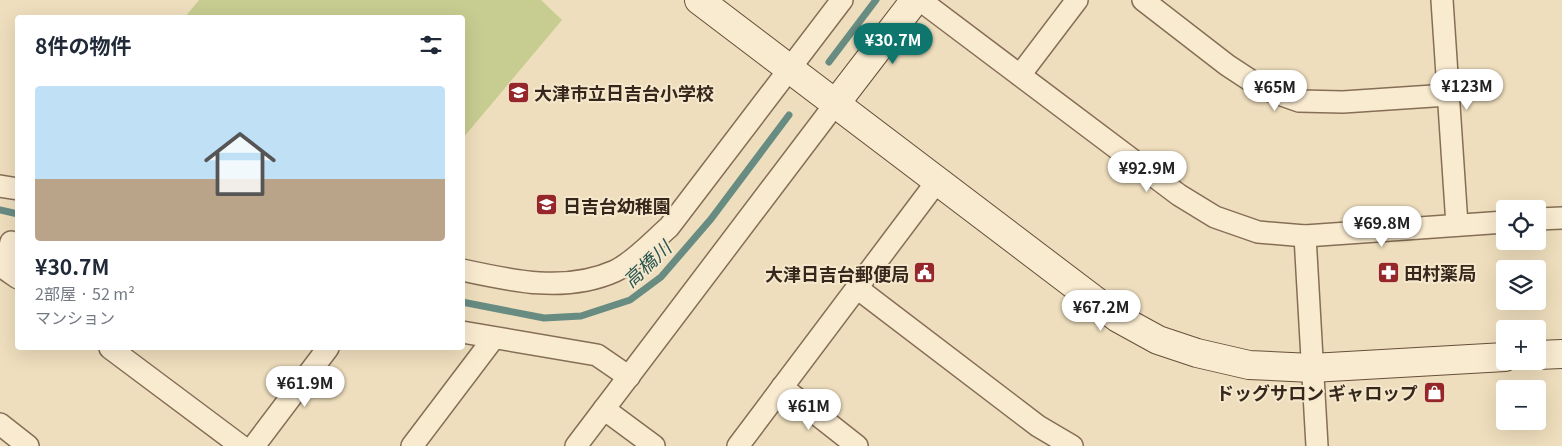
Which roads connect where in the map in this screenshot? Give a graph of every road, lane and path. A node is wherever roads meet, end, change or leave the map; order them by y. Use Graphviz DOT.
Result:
graph roads {
  1 [pos="699,0"];
  2 [pos="842,0"];
  3 [pos="915,0"];
  4 [pos="920,0"];
  5 [pos="1077,0"];
  6 [pos="1142,0"];
  7 [pos="1442,0"];
  8 [pos="790,69"];
  9 [pos="1020,75"];
  10 [pos="1448,95"];
  11 [pos="836,103"];
  12 [pos="938,180"];
  13 [pos="0,186"];
  14 [pos="15,188"];
  15 [pos="1562,218"];
  16 [pos="1546,219"];
  17 [pos="1496,223"];
  18 [pos="1457,225"];
  19 [pos="1305,236"];
  20 [pos="10,241"];
  21 [pos="465,271"];
  22 [pos="15,276"];
  23 [pos="857,288"];
  24 [pos="465,333"];
  25 [pos="493,338"];
  26 [pos="113,350"];
  27 [pos="326,350"];
  28 [pos="1562,354"];
  29 [pos="1546,355"];
  30 [pos="1496,358"];
  31 [pos="1312,368"];
  32 [pos="629,377"];
  33 [pos="782,387"];
  34 [pos="604,409"];
  35 [pos="0,424"];
  36 [pos="28,446"];
  37 [pos="241,446"];
  38 [pos="254,446"];
  39 [pos="412,446"];
  40 [pos="576,446"];
  41 [pos="654,446"];
  42 [pos="738,446"];
  43 [pos="857,446"];
  44 [pos="1072,446"];
  45 [pos="1317,446"];
  1 -- 8 [label="street"];
  2 -- 8 [label="street"];
  3 -- 11 [label="street"];
  4 -- 9 [label="street"];
  5 -- 9 [label="street"];
  6 -- 10 [label="street"];
  7 -- 10 [label="street"];
  8 -- 11 [label="street"];
  8 -- 21 [label="street"];
  9 -- 19 [label="street"];
  10 -- 18 [label="street"];
  11 -- 12 [label="street"];
  11 -- 32 [label="street"];
  12 -- 23 [label="street"];
  12 -- 31 [label="street"];
  13 -- 14 [label="street"];
  15 -- 16 [label="street"];
  17 -- 18 [label="street"];
  18 -- 19 [label="street"];
  19 -- 31 [label="street"];
  20 -- 22 [label="street"];
  23 -- 33 [label="street"];
  23 -- 44 [label="street"];
  24 -- 25 [label="street"];
  25 -- 32 [label="street"];
  25 -- 39 [label="street"];
  26 -- 37 [label="street"];
  27 -- 38 [label="street"];
  28 -- 29 [label="street"];
  30 -- 31 [label="street"];
  31 -- 45 [label="street"];
  32 -- 34 [label="street"];
  33 -- 42 [label="street"];
  33 -- 43 [label="street"];
  34 -- 40 [label="street"];
  34 -- 41 [label="street"];
  35 -- 36 [label="street"];
}
